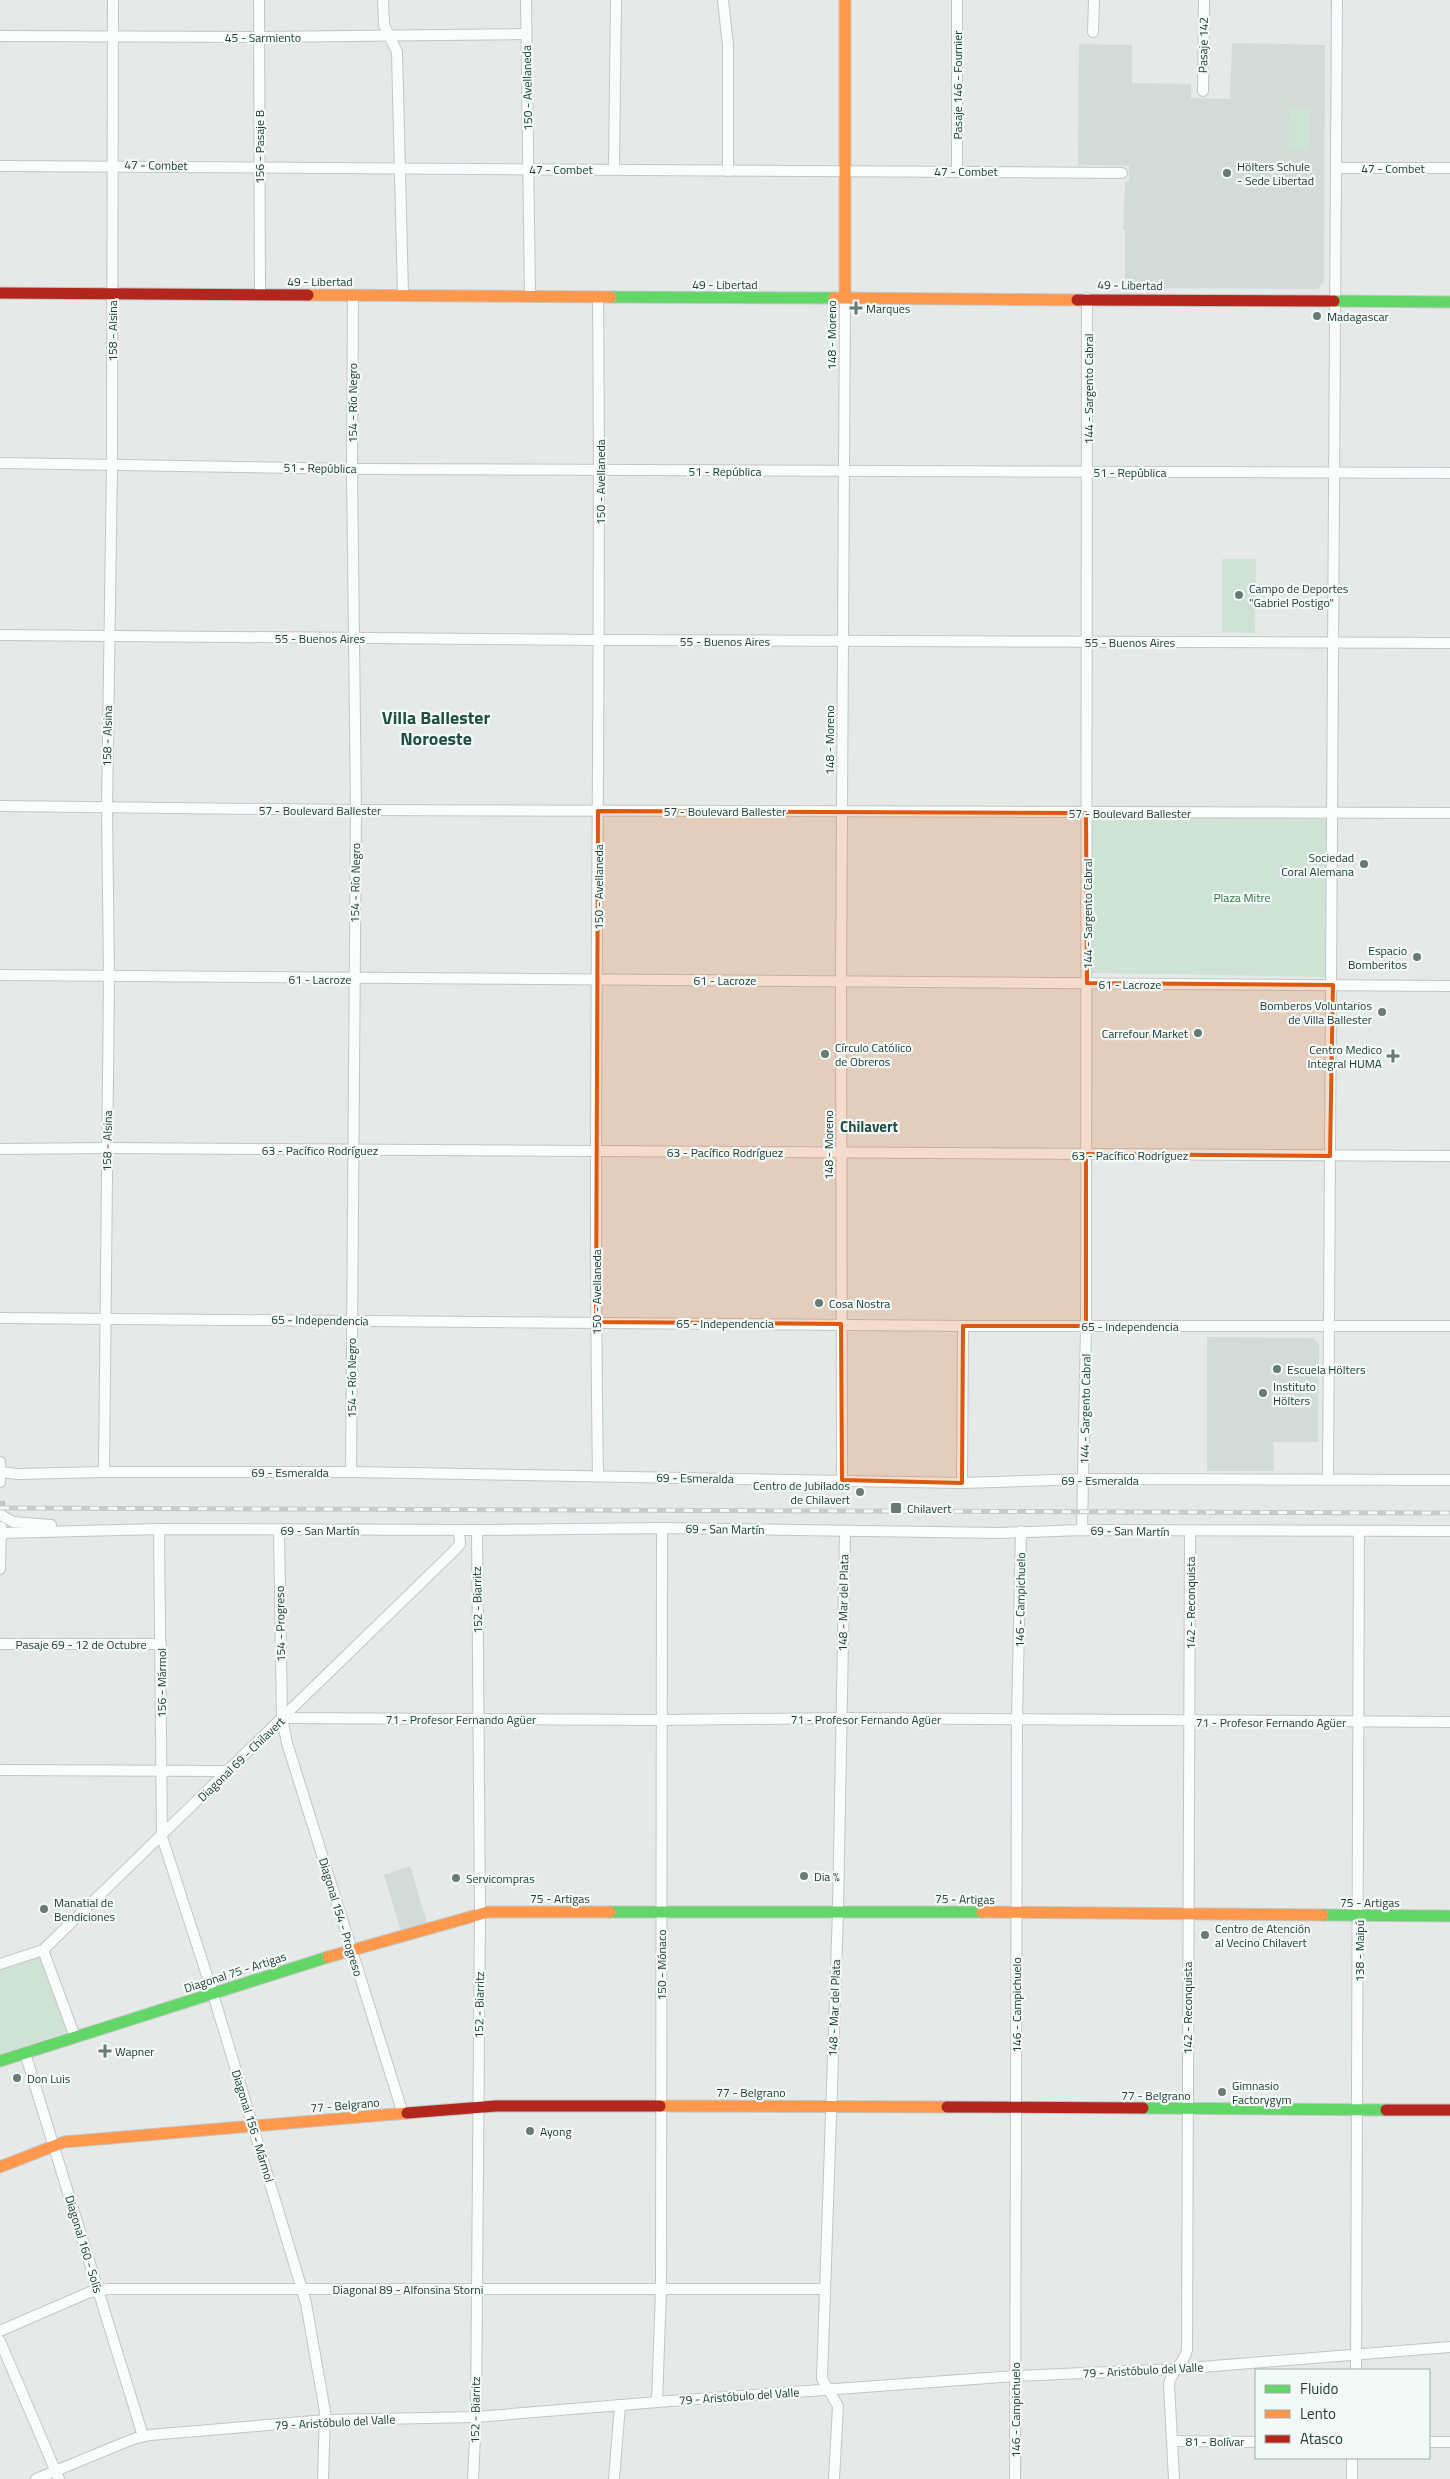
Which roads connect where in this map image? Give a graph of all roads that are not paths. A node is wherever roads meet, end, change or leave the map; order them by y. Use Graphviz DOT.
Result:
graph roads {
  1 [pos="113,0"];
  2 [pos="259,0"];
  3 [pos="383,0"];
  4 [pos="526,0"];
  5 [pos="616,0"];
  6 [pos="723,0"];
  7 [pos="845,0"];
  8 [pos="957,0"];
  9 [pos="1094,0"];
  10 [pos="1204,0"];
  11 [pos="1337,0"];
  12 [pos="1093,32"];
  13 [pos="526,34"];
  14 [pos="113,35"];
  15 [pos="0,36"];
  16 [pos="390,37"];
  17 [pos="259,38"];
  18 [pos="1203,91"];
  19 [pos="111,165"];
  20 [pos="0,166"];
  21 [pos="258,167"];
  22 [pos="401,168"];
  23 [pos="614,168"];
  24 [pos="1336,168"];
  25 [pos="1450,168"];
  26 [pos="529,169"];
  27 [pos="728,171"];
  28 [pos="957,171"];
  29 [pos="845,172"];
  30 [pos="1122,173"];
  31 [pos="0,293"];
  32 [pos="112,294"];
  33 [pos="260,294"];
  34 [pos="403,294"];
  35 [pos="353,295"];
  36 [pos="530,296"];
  37 [pos="845,297"];
  38 [pos="598,298"];
  39 [pos="1087,298"];
  40 [pos="1334,302"];
  41 [pos="1450,302"];
  42 [pos="0,463"];
  43 [pos="112,465"];
  44 [pos="352,469"];
  45 [pos="600,470"];
  46 [pos="845,471"];
  47 [pos="1088,472"];
  48 [pos="1334,473"];
  49 [pos="1450,473"];
  50 [pos="0,635"];
  51 [pos="108,637"];
  52 [pos="355,638"];
  53 [pos="599,640"];
  54 [pos="844,641"];
  55 [pos="1087,642"];
  56 [pos="1332,643"];
  57 [pos="1450,643"];
  58 [pos="0,806"];
  59 [pos="107,808"];
  60 [pos="356,810"];
  61 [pos="598,811"];
  62 [pos="843,811"];
  63 [pos="1086,813"];
  64 [pos="1450,813"];
  65 [pos="1331,814"];
  66 [pos="0,976"];
  67 [pos="109,978"];
  68 [pos="354,980"];
  69 [pos="598,980"];
  70 [pos="841,980"];
  71 [pos="1087,984"];
  72 [pos="1333,985"];
  73 [pos="1450,986"];
  74 [pos="107,1148"];
  75 [pos="0,1149"];
  76 [pos="352,1150"];
  77 [pos="598,1151"];
  78 [pos="841,1153"];
  79 [pos="1086,1154"];
  80 [pos="1330,1156"];
  81 [pos="1450,1156"];
  82 [pos="105,1317"];
  83 [pos="0,1318"];
  84 [pos="351,1321"];
  85 [pos="596,1322"];
  86 [pos="841,1324"];
  87 [pos="1329,1325"];
  88 [pos="963,1326"];
  89 [pos="1086,1326"];
  90 [pos="1450,1326"];
  91 [pos="0,1462"];
  92 [pos="0,1472"];
  93 [pos="104,1472"];
  94 [pos="351,1472"];
  95 [pos="598,1475"];
  96 [pos="1084,1479"];
  97 [pos="842,1480"];
  98 [pos="1328,1480"];
  99 [pos="1450,1480"];
  100 [pos="0,1482"];
  101 [pos="962,1483"];
  102 [pos="1,1515"];
  103 [pos="662,1528"];
  104 [pos="159,1529"];
  105 [pos="279,1530"];
  106 [pos="459,1530"];
  107 [pos="476,1530"];
  108 [pos="1082,1530"];
  109 [pos="70,1531"];
  110 [pos="1021,1531"];
  111 [pos="1359,1531"];
  112 [pos="1450,1531"];
  113 [pos="845,1532"];
  114 [pos="1190,1532"];
  115 [pos="1,1533"];
  116 [pos="0,1569"];
  117 [pos="0,1644"];
  118 [pos="161,1644"];
  119 [pos="282,1718"];
  120 [pos="840,1718"];
  121 [pos="479,1719"];
  122 [pos="1017,1719"];
  123 [pos="662,1720"];
  124 [pos="1190,1722"];
  125 [pos="1450,1722"];
  126 [pos="1359,1723"];
  127 [pos="0,1770"];
  128 [pos="161,1770"];
  129 [pos="227,1771"];
  130 [pos="162,1837"];
  131 [pos="838,1911"];
  132 [pos="661,1912"];
  133 [pos="1016,1913"];
  134 [pos="480,1914"];
  135 [pos="1187,1914"];
  136 [pos="1359,1916"];
  137 [pos="1450,1916"];
  138 [pos="43,1950"];
  139 [pos="351,1950"];
  140 [pos="0,1964"];
  141 [pos="213,1994"];
  142 [pos="74,2037"];
  143 [pos="25,2053"];
  144 [pos="0,2061"];
  145 [pos="660,2105"];
  146 [pos="831,2106"];
  147 [pos="478,2107"];
  148 [pos="1187,2108"];
  149 [pos="1016,2109"];
  150 [pos="1359,2109"];
  151 [pos="1450,2110"];
  152 [pos="403,2114"];
  153 [pos="254,2126"];
  154 [pos="54,2145"];
  155 [pos="0,2167"];
  156 [pos="302,2289"];
  157 [pos="825,2289"];
  158 [pos="99,2290"];
  159 [pos="476,2290"];
  160 [pos="661,2290"];
  161 [pos="0,2331"];
  162 [pos="0,2341"];
  163 [pos="1450,2347"];
  164 [pos="1357,2353"];
  165 [pos="1177,2369"];
  166 [pos="1356,2369"];
  167 [pos="1015,2376"];
  168 [pos="828,2390"];
  169 [pos="657,2402"];
  170 [pos="620,2405"];
  171 [pos="476,2417"];
  172 [pos="326,2420"];
  173 [pos="143,2436"];
  174 [pos="1173,2441"];
  175 [pos="1255,2442"];
  176 [pos="1430,2442"];
  177 [pos="1450,2442"];
  178 [pos="1352,2459"];
  179 [pos="57,2475"];
  180 [pos="36,2479"];
  181 [pos="323,2479"];
  182 [pos="473,2479"];
  183 [pos="614,2479"];
  184 [pos="834,2479"];
  185 [pos="1015,2479"];
  186 [pos="1174,2479"];
  187 [pos="1352,2479"];
  1 -- 14 [label="street, 158 - Alsina"];
  2 -- 17 [label="street, 156 - Pasaje B"];
  3 -- 16 [label="street"];
  4 -- 13 [label="street, 150 - Avellaneda"];
  5 -- 23 [label="street"];
  6 -- 27 [label="street"];
  7 -- 29 [label="street, 148 - Moreno"];
  8 -- 28 [label="street, Pasaje 146 - Fournier"];
  9 -- 12 [label="street"];
  10 -- 18 [label="street, Pasaje 142"];
  11 -- 24 [label="street"];
  13 -- 16 [label="street, 45 - Sarmiento"];
  13 -- 26 [label="street, 150 - Avellaneda"];
  14 -- 15 [label="street, 45 - Sarmiento"];
  14 -- 17 [label="street, 45 - Sarmiento"];
  14 -- 19 [label="street, 158 - Alsina"];
  16 -- 17 [label="street, 45 - Sarmiento"];
  16 -- 22 [label="street"];
  17 -- 21 [label="street, 156 - Pasaje B"];
  19 -- 20 [label="street, 47 - Combet"];
  19 -- 21 [label="street, 47 - Combet"];
  19 -- 32 [label="street, 158 - Alsina"];
  21 -- 22 [label="street, 47 - Combet"];
  21 -- 33 [label="street, 156 - Pasaje B"];
  22 -- 26 [label="street, 47 - Combet"];
  22 -- 34 [label="street"];
  23 -- 26 [label="street, 47 - Combet"];
  23 -- 27 [label="street, 47 - Combet"];
  24 -- 25 [label="street, 47 - Combet"];
  24 -- 40 [label="street"];
  26 -- 36 [label="street, 150 - Avellaneda"];
  27 -- 29 [label="street, 47 - Combet"];
  28 -- 29 [label="street, 47 - Combet"];
  28 -- 30 [label="street, 47 - Combet"];
  29 -- 37 [label="street, 148 - Moreno"];
  31 -- 32 [label="street, 49 - Libertad"];
  32 -- 33 [label="street, 49 - Libertad"];
  32 -- 43 [label="street, 158 - Alsina"];
  33 -- 35 [label="street, 49 - Libertad"];
  34 -- 35 [label="street, 49 - Libertad"];
  34 -- 36 [label="street, 49 - Libertad"];
  35 -- 44 [label="street, 154 - Río Negro"];
  36 -- 38 [label="street, 49 - Libertad"];
  37 -- 38 [label="street, 49 - Libertad"];
  37 -- 39 [label="street, 49 - Libertad"];
  37 -- 46 [label="street, 148 - Moreno"];
  38 -- 45 [label="street, 150 - Avellaneda"];
  39 -- 40 [label="street, 49 - Libertad"];
  39 -- 47 [label="street, 144 - Sargento Cabral"];
  40 -- 41 [label="street, 49 - Libertad"];
  40 -- 48 [label="street"];
  42 -- 43 [label="street, 51 - República"];
  43 -- 44 [label="street, 51 - República"];
  43 -- 51 [label="street, 158 - Alsina"];
  44 -- 45 [label="street, 51 - República"];
  44 -- 52 [label="street, 154 - Río Negro"];
  45 -- 46 [label="street, 51 - República"];
  45 -- 53 [label="street, 150 - Avellaneda"];
  46 -- 47 [label="street, 51 - República"];
  46 -- 54 [label="street, 148 - Moreno"];
  47 -- 48 [label="street, 51 - República"];
  47 -- 55 [label="street, 144 - Sargento Cabral"];
  48 -- 49 [label="street, 51 - República"];
  48 -- 56 [label="street"];
  50 -- 51 [label="street, 55 - Buenos Aires"];
  51 -- 52 [label="street, 55 - Buenos Aires"];
  51 -- 59 [label="street, 158 - Alsina"];
  52 -- 53 [label="street, 55 - Buenos Aires"];
  52 -- 60 [label="street, 154 - Río Negro"];
  53 -- 54 [label="street, 55 - Buenos Aires"];
  53 -- 61 [label="street, 150 - Avellaneda"];
  54 -- 55 [label="street, 55 - Buenos Aires"];
  54 -- 62 [label="street, 148 - Moreno"];
  55 -- 56 [label="street, 55 - Buenos Aires"];
  55 -- 63 [label="street, 144 - Sargento Cabral"];
  56 -- 57 [label="street, 55 - Buenos Aires"];
  56 -- 65 [label="street"];
  58 -- 59 [label="street, 57 - Boulevard Ballester"];
  59 -- 60 [label="street, 57 - Boulevard Ballester"];
  59 -- 67 [label="street, 158 - Alsina"];
  60 -- 61 [label="street, 57 - Boulevard Ballester"];
  60 -- 68 [label="street, 154 - Río Negro"];
  61 -- 62 [label="street, 57 - Boulevard Ballester"];
  61 -- 69 [label="street, 150 - Avellaneda"];
  62 -- 63 [label="street, 57 - Boulevard Ballester"];
  62 -- 70 [label="street, 148 - Moreno"];
  63 -- 65 [label="street, 57 - Boulevard Ballester"];
  63 -- 71 [label="street, 144 - Sargento Cabral"];
  64 -- 65 [label="street, 57 - Boulevard Ballester"];
  65 -- 72 [label="street"];
  66 -- 67 [label="street, 61 - Lacroze"];
  67 -- 68 [label="street, 61 - Lacroze"];
  67 -- 74 [label="street, 158 - Alsina"];
  68 -- 69 [label="street, 61 - Lacroze"];
  68 -- 76 [label="street, 154 - Río Negro"];
  69 -- 70 [label="street, 61 - Lacroze"];
  69 -- 77 [label="street, 150 - Avellaneda"];
  70 -- 71 [label="street, 61 - Lacroze"];
  70 -- 78 [label="street, 148 - Moreno"];
  71 -- 72 [label="street, 61 - Lacroze"];
  71 -- 79 [label="street, 144 - Sargento Cabral"];
  72 -- 73 [label="street, 61 - Lacroze"];
  72 -- 80 [label="street"];
  74 -- 75 [label="street, 63 - Pacífico Rodríguez"];
  74 -- 76 [label="street, 63 - Pacífico Rodríguez"];
  74 -- 82 [label="street, 158 - Alsina"];
  76 -- 77 [label="street, 63 - Pacífico Rodríguez"];
  76 -- 84 [label="street, 154 - Río Negro"];
  77 -- 78 [label="street, 63 - Pacífico Rodríguez"];
  77 -- 85 [label="street, 150 - Avellaneda"];
  78 -- 79 [label="street, 63 - Pacífico Rodríguez"];
  78 -- 86 [label="street, 148 - Moreno"];
  79 -- 80 [label="street, 63 - Pacífico Rodríguez"];
  79 -- 89 [label="street, 144 - Sargento Cabral"];
  80 -- 81 [label="street, 63 - Pacífico Rodríguez"];
  80 -- 87 [label="street"];
  82 -- 83 [label="street, 65 - Independencia"];
  82 -- 84 [label="street, 65 - Independencia"];
  82 -- 93 [label="street, 158 - Alsina"];
  84 -- 85 [label="street, 65 - Independencia"];
  84 -- 94 [label="street, 154 - Río Negro"];
  85 -- 86 [label="street, 65 - Independencia"];
  85 -- 95 [label="street, 150 - Avellaneda"];
  86 -- 88 [label="street, 65 - Independencia"];
  86 -- 97 [label="street, 148 - Moreno"];
  87 -- 89 [label="street, 65 - Independencia"];
  87 -- 90 [label="street, 65 - Independencia"];
  87 -- 98 [label="street"];
  88 -- 89 [label="street, 65 - Independencia"];
  88 -- 101 [label="street"];
  89 -- 96 [label="street, 144 - Sargento Cabral"];
  91 -- 92 [label="street"];
  92 -- 93 [label="street, 69 - Esmeralda"];
  92 -- 100 [label="street"];
  93 -- 94 [label="street, 69 - Esmeralda"];
  94 -- 95 [label="street, 69 - Esmeralda"];
  95 -- 97 [label="street, 69 - Esmeralda"];
  96 -- 98 [label="street, 69 - Esmeralda"];
  96 -- 101 [label="street, 69 - Esmeralda"];
  96 -- 108 [label="street, 144 - Sargento Cabral"];
  97 -- 101 [label="street, 69 - Esmeralda"];
  98 -- 99 [label="street, 69 - Esmeralda"];
  102 -- 109 [label="street"];
  102 -- 115 [label="street"];
  103 -- 107 [label="street, 69 - San Martín"];
  103 -- 113 [label="street, 69 - San Martín"];
  103 -- 123 [label="street, 150 - Mónaco"];
  104 -- 105 [label="street, 69 - San Martín"];
  104 -- 109 [label="street, 69 - San Martín"];
  104 -- 118 [label="street, 156 - Mármol"];
  105 -- 106 [label="street, 69 - San Martín"];
  105 -- 119 [label="street, 154 - Progreso"];
  106 -- 107 [label="street, 69 - San Martín"];
  106 -- 119 [label="street, Diagonal 69 - Chilavert"];
  107 -- 121 [label="street, 152 - Biarritz"];
  108 -- 110 [label="street, 69 - San Martín"];
  108 -- 114 [label="street, 69 - San Martín"];
  109 -- 115 [label="street, 69 - San Martín"];
  110 -- 113 [label="street, 69 - San Martín"];
  110 -- 122 [label="street, 146 - Campichuelo"];
  111 -- 112 [label="street, 69 - San Martín"];
  111 -- 114 [label="street, 69 - San Martín"];
  111 -- 126 [label="street, 138 - Maipú"];
  113 -- 120 [label="street, 148 - Mar del Plata"];
  114 -- 124 [label="street, 142 - Reconquista"];
  115 -- 116 [label="street"];
  117 -- 118 [label="street, Pasaje 69 - 12 de Octubre"];
  118 -- 128 [label="street, 156 - Mármol"];
  119 -- 121 [label="street, 71 - Profesor Fernando Agüer"];
  119 -- 129 [label="street, Diagonal 69 - Chilavert"];
  119 -- 139 [label="street, Diagonal 154 - Progreso"];
  120 -- 122 [label="street, 71 - Profesor Fernando Agüer"];
  120 -- 123 [label="street, 71 - Profesor Fernando Agüer"];
  120 -- 131 [label="street, 148 - Mar del Plata"];
  121 -- 123 [label="street, 71 - Profesor Fernando Agüer"];
  121 -- 134 [label="street, 152 - Biarritz"];
  122 -- 124 [label="street, 71 - Profesor Fernando Agüer"];
  122 -- 133 [label="street, 146 - Campichuelo"];
  123 -- 132 [label="street, 150 - Mónaco"];
  124 -- 126 [label="street, 71 - Profesor Fernando Agüer"];
  124 -- 135 [label="street, 142 - Reconquista"];
  125 -- 126 [label="street, 71 - Profesor Fernando Agüer"];
  126 -- 136 [label="street, 138 - Maipú"];
  127 -- 128 [label="street"];
  128 -- 129 [label="street"];
  128 -- 130 [label="street, 156 - Mármol"];
  129 -- 130 [label="street, Diagonal 69 - Chilavert"];
  130 -- 138 [label="street, Diagonal 69 - Chilavert"];
  130 -- 141 [label="street, Diagonal 156 - Mármol"];
  131 -- 132 [label="street, 75 - Artigas"];
  131 -- 133 [label="street, 75 - Artigas"];
  131 -- 146 [label="street, 148 - Mar del Plata"];
  132 -- 134 [label="street, 75 - Artigas"];
  132 -- 145 [label="street, 150 - Mónaco"];
  133 -- 135 [label="street, 75 - Artigas"];
  133 -- 149 [label="street, 146 - Campichuelo"];
  134 -- 139 [label="street, Diagonal 75 - Artigas"];
  134 -- 147 [label="street, 152 - Biarritz"];
  135 -- 136 [label="street, 75 - Artigas"];
  135 -- 148 [label="street, 142 - Reconquista"];
  136 -- 137 [label="street, 75 - Artigas"];
  136 -- 150 [label="street, 138 - Maipú"];
  138 -- 140 [label="street, Diagonal 69 - Chilavert"];
  138 -- 142 [label="street"];
  139 -- 141 [label="street, Diagonal 75 - Artigas"];
  139 -- 152 [label="street, Diagonal 154 - Progreso"];
  141 -- 142 [label="street, Diagonal 75 - Artigas"];
  141 -- 153 [label="street, Diagonal 156 - Mármol"];
  142 -- 143 [label="street, Diagonal 75 - Artigas"];
  143 -- 144 [label="street, Diagonal 75 - Artigas"];
  143 -- 154 [label="street, Diagonal 160 - Solís"];
  145 -- 146 [label="street, 77 - Belgrano"];
  145 -- 147 [label="street, 77 - Belgrano"];
  145 -- 160 [label="street, 150 - Mónaco"];
  146 -- 149 [label="street, 77 - Belgrano"];
  146 -- 157 [label="street, 148 - Mar del Plata"];
  147 -- 152 [label="street, 77 - Belgrano"];
  147 -- 159 [label="street, 152 - Biarritz"];
  148 -- 149 [label="street, 77 - Belgrano"];
  148 -- 150 [label="street, 77 - Belgrano"];
  148 -- 165 [label="street, 142 - Reconquista"];
  149 -- 167 [label="street, 146 - Campichuelo"];
  150 -- 151 [label="street, 77 - Belgrano"];
  150 -- 164 [label="street, 138 - Maipú"];
  152 -- 153 [label="street, 77 - Belgrano"];
  153 -- 154 [label="street, 77 - Belgrano"];
  153 -- 156 [label="street, Diagonal 156 - Mármol"];
  154 -- 155 [label="street, 77 - Belgrano"];
  154 -- 158 [label="street, Diagonal 160 - Solís"];
  156 -- 158 [label="street, Diagonal 89 - Alfonsina Storni"];
  156 -- 159 [label="street, Diagonal 89 - Alfonsina Storni"];
  156 -- 172 [label="street, Diagonal 156 - Mármol"];
  157 -- 160 [label="street, Diagonal 89 - Alfonsina Storni"];
  157 -- 168 [label="street, 148 - Mar del Plata"];
  158 -- 161 [label="street, Diagonal 89 - Alfonsina Storni"];
  158 -- 173 [label="street, Diagonal 160 - Solís"];
  159 -- 160 [label="street, Diagonal 89 - Alfonsina Storni"];
  159 -- 171 [label="street, 152 - Biarritz"];
  160 -- 169 [label="street, 150 - Mónaco"];
  162 -- 179 [label="street"];
  163 -- 164 [label="street, 79 - Aristóbulo del Valle"];
  164 -- 165 [label="street, 79 - Aristóbulo del Valle"];
  164 -- 166 [label="street, 138 - Maipú"];
  165 -- 167 [label="street, 79 - Aristóbulo del Valle"];
  165 -- 174 [label="street, 142 - Reconquista"];
  167 -- 168 [label="street, 79 - Aristóbulo del Valle"];
  167 -- 185 [label="street, 146 - Campichuelo"];
  168 -- 169 [label="street, 79 - Aristóbulo del Valle"];
  168 -- 184 [label="street, 148 - Mar del Plata"];
  169 -- 170 [label="street, 79 - Aristóbulo del Valle"];
  170 -- 171 [label="street, 79 - Aristóbulo del Valle"];
  170 -- 183 [label="street"];
  171 -- 172 [label="street, 79 - Aristóbulo del Valle"];
  171 -- 182 [label="street, 152 - Biarritz"];
  172 -- 173 [label="street, 79 - Aristóbulo del Valle"];
  172 -- 181 [label="street"];
  173 -- 179 [label="street, 79 - Aristóbulo del Valle"];
  174 -- 175 [label="street, 81 - Bolívar"];
  174 -- 186 [label="street, 142 - Reconquista"];
  176 -- 177 [label="street"];
  178 -- 187 [label="street"];
  179 -- 180 [label="street, 79 - Aristóbulo del Valle"];
}
